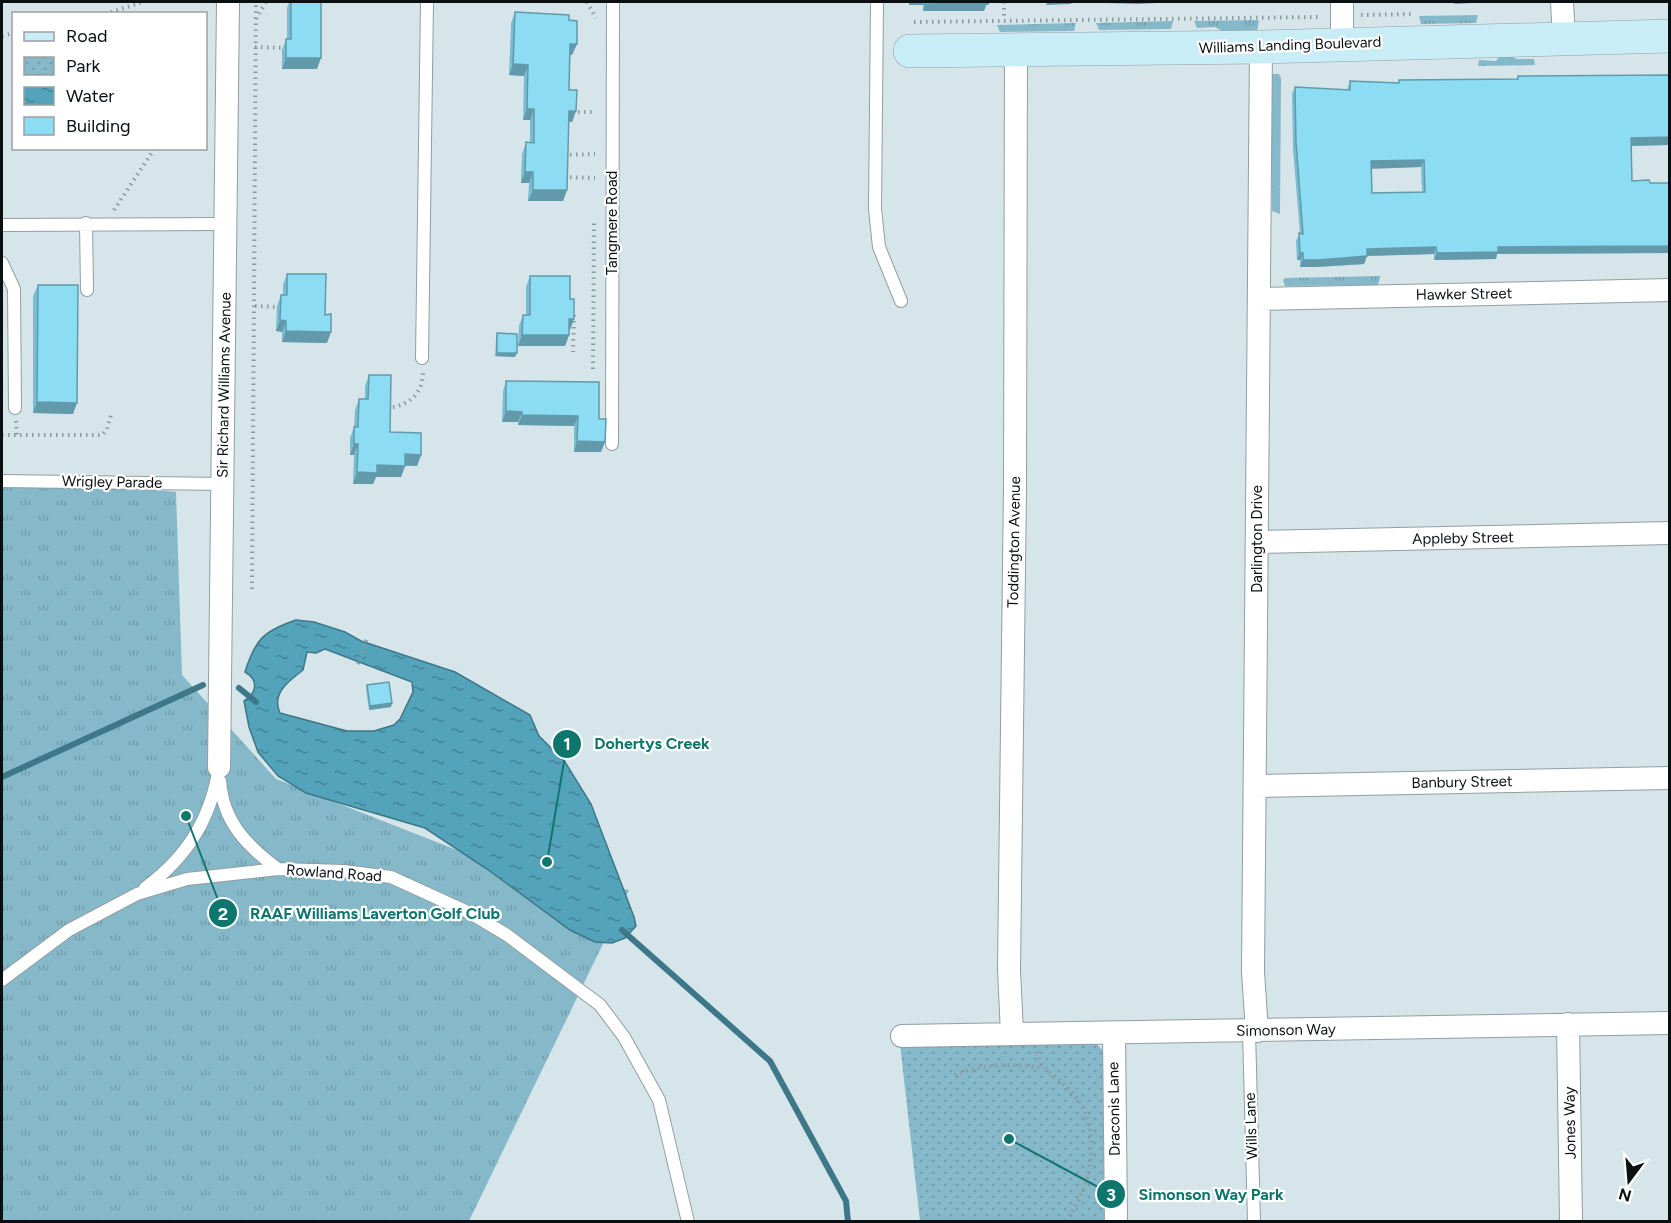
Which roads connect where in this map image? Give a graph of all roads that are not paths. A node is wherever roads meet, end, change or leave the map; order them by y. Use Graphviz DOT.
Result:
graph roads {
  1 [pos="228,2"];
  2 [pos="427,2"];
  3 [pos="614,2"];
  4 [pos="877,2"];
  5 [pos="1563,2"];
  6 [pos="1342,20"];
  7 [pos="1010,35"];
  8 [pos="912,36"];
  9 [pos="1670,36"];
  10 [pos="1564,39"];
  11 [pos="1261,47"];
  12 [pos="86,223"];
  13 [pos="226,224"];
  14 [pos="2,225"];
  15 [pos="2,263"];
  16 [pos="87,290"];
  17 [pos="1670,290"];
  18 [pos="1259,299"];
  19 [pos="901,301"];
  20 [pos="422,358"];
  21 [pos="15,408"];
  22 [pos="612,444"];
  23 [pos="2,481"];
  24 [pos="223,484"];
  25 [pos="1670,533"];
  26 [pos="1257,542"];
  27 [pos="219,768"];
  28 [pos="1670,778"];
  29 [pos="1255,786"];
  30 [pos="278,869"];
  31 [pos="137,894"];
  32 [pos="2,980"];
  33 [pos="1670,1023"];
  34 [pos="1568,1024"];
  35 [pos="1253,1031"];
  36 [pos="1012,1033"];
  37 [pos="1114,1033"];
  38 [pos="902,1036"];
  39 [pos="688,1221"];
  40 [pos="1116,1221"];
  41 [pos="1254,1221"];
  42 [pos="1571,1221"];
  1 -- 13 [label="street, Sir Richard Williams Avenue"];
  2 -- 20 [label="lane"];
  3 -- 22 [label="lane, Tangmere Road"];
  4 -- 19 [label="lane"];
  5 -- 10 [label="street"];
  6 -- 10 [label="street, Williams Landing Boulevard"];
  6 -- 11 [label="street, Williams Landing Boulevard"];
  7 -- 8 [label="street, Williams Landing Boulevard"];
  7 -- 11 [label="street, Williams Landing Boulevard"];
  7 -- 36 [label="street, Toddington Avenue"];
  9 -- 10 [label="street, Williams Landing Boulevard"];
  11 -- 18 [label="street, Darlington Drive"];
  12 -- 13 [label="lane"];
  12 -- 14 [label="lane"];
  12 -- 16 [label="lane"];
  13 -- 24 [label="street, Sir Richard Williams Avenue"];
  15 -- 21 [label="lane"];
  17 -- 18 [label="street, Hawker Street"];
  18 -- 26 [label="street, Darlington Drive"];
  23 -- 24 [label="lane, Wrigley Parade"];
  24 -- 27 [label="street, Sir Richard Williams Avenue"];
  25 -- 26 [label="street, Appleby Street"];
  26 -- 29 [label="street, Darlington Drive"];
  27 -- 30 [label="lane"];
  27 -- 31 [label="lane"];
  28 -- 29 [label="street, Banbury Street"];
  29 -- 35 [label="street, Darlington Drive"];
  30 -- 31 [label="lane, Rowland Road"];
  30 -- 39 [label="lane, Rowland Road"];
  31 -- 32 [label="lane, Rowland Road"];
  33 -- 34 [label="street, Simonson Way"];
  34 -- 35 [label="street, Simonson Way"];
  34 -- 42 [label="street, Jones Way"];
  35 -- 37 [label="street, Simonson Way"];
  35 -- 41 [label="lane, Wills Lane"];
  36 -- 37 [label="street, Simonson Way"];
  36 -- 38 [label="street, Simonson Way"];
  37 -- 40 [label="street, Draconis Lane"];
}
